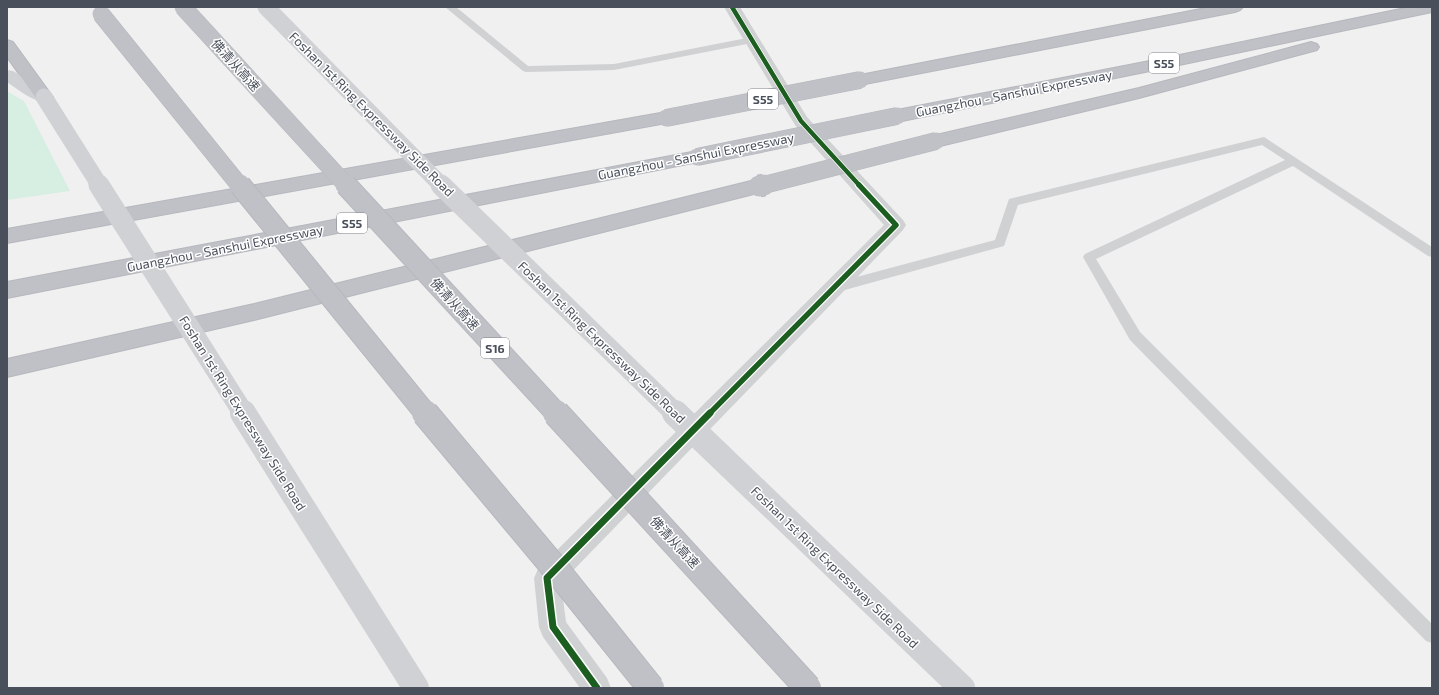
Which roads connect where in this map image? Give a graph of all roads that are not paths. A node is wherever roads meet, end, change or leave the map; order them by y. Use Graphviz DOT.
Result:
graph roads {
  1 [pos="95,7"];
  2 [pos="183,7"];
  3 [pos="266,7"];
  4 [pos="450,7"];
  5 [pos="732,7"];
  6 [pos="1235,7"];
  7 [pos="1432,7"];
  8 [pos="1432,14"];
  9 [pos="752,40"];
  10 [pos="7,45"];
  11 [pos="7,75"];
  12 [pos="44,97"];
  13 [pos="1293,160"];
  14 [pos="7,236"];
  15 [pos="1432,253"];
  16 [pos="834,288"];
  17 [pos="7,290"];
  18 [pos="7,368"];
  19 [pos="1432,635"];
  20 [pos="416,688"];
  21 [pos="597,688"];
  22 [pos="651,688"];
  23 [pos="808,688"];
  24 [pos="962,688"];
  1 -- 22 [label="highway, bridge"];
  2 -- 23 [label="highway, 佛清从高速 / S16, bridge"];
  3 -- 24 [label="main road, Foshan 1st Ring Expressway Side Road, bridge"];
  4 -- 9 [label="lane"];
  5 -- 9 [label="street"];
  6 -- 14 [label="highway, S55, bridge"];
  7 -- 17 [label="highway, Guangzhou - Sanshui Expressway / S55, bridge"];
  8 -- 18 [label="highway, bridge"];
  9 -- 16 [label="street"];
  10 -- 12 [label="highway"];
  11 -- 12 [label="main road"];
  12 -- 20 [label="main road, Foshan 1st Ring Expressway Side Road, bridge"];
  13 -- 15 [label="lane"];
  13 -- 16 [label="lane"];
  13 -- 19 [label="lane"];
  16 -- 21 [label="street"];
}
